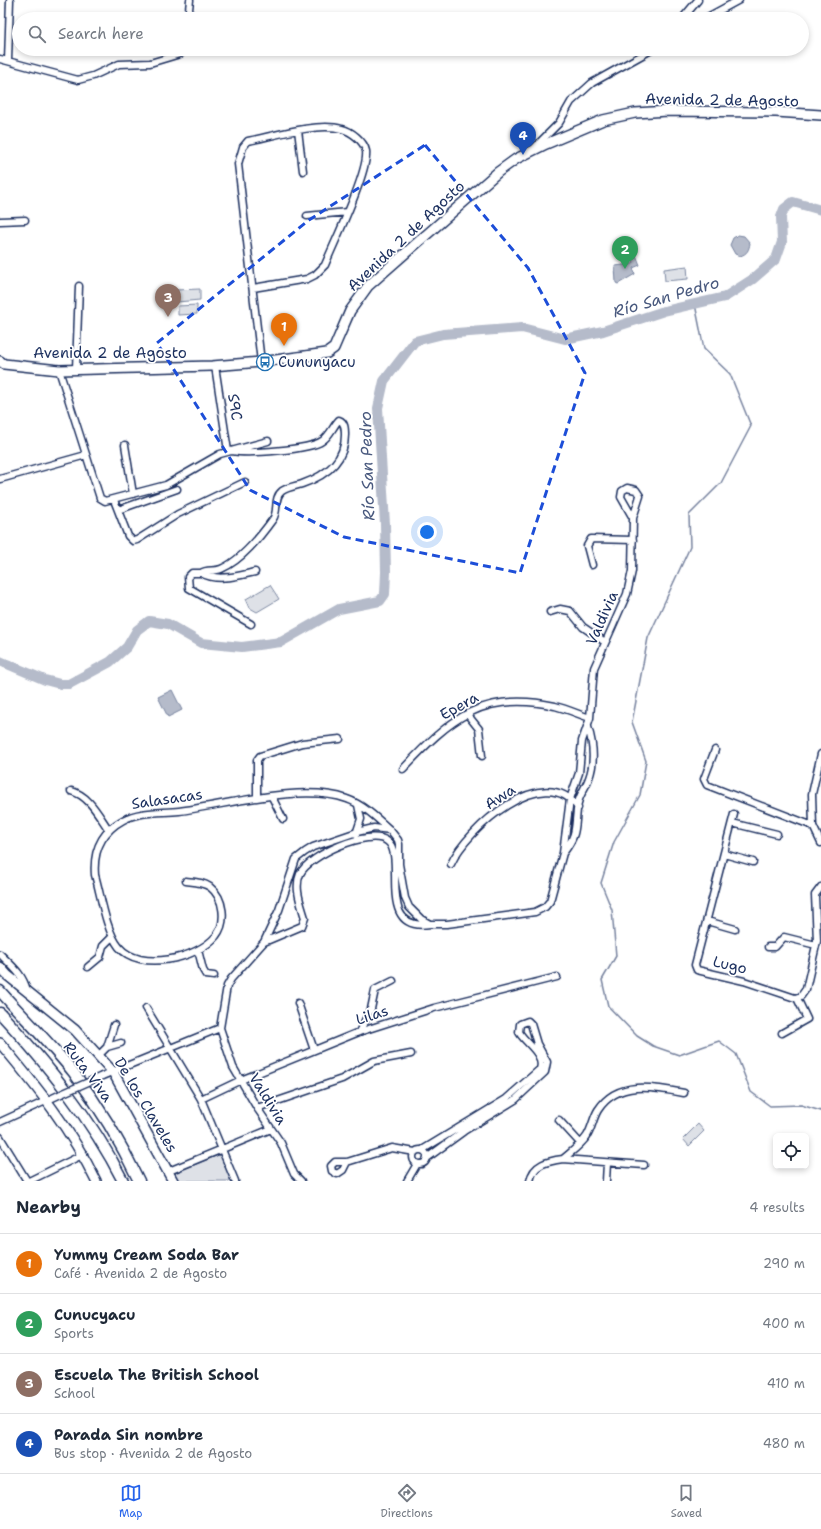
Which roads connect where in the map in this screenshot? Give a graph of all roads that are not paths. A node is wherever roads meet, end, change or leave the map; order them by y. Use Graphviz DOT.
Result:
graph roads {
  1 [pos="10,0"];
  2 [pos="190,0"];
  3 [pos="698,0"];
  4 [pos="739,0"];
  5 [pos="189,12"];
  6 [pos="686,12"];
  7 [pos="721,12"];
  8 [pos="173,56"];
  9 [pos="640,56"];
  10 [pos="0,59"];
  11 [pos="8,61"];
  12 [pos="821,115"];
  13 [pos="298,130"];
  14 [pos="531,152"];
  15 [pos="303,171"];
  16 [pos="348,212"];
  17 [pos="307,216"];
  18 [pos="25,220"];
  19 [pos="0,222"];
  20 [pos="79,286"];
  21 [pos="253,288"];
  22 [pos="0,361"];
  23 [pos="261,362"];
  24 [pos="215,366"];
  25 [pos="59,370"];
  26 [pos="76,370"];
  27 [pos="268,441"];
  28 [pos="125,445"];
  29 [pos="230,451"];
  30 [pos="86,454"];
  31 [pos="0,480"];
  32 [pos="245,482"];
  33 [pos="177,489"];
  34 [pos="133,494"];
  35 [pos="114,500"];
  36 [pos="118,510"];
  37 [pos="633,518"];
  38 [pos="633,540"];
  39 [pos="592,565"];
  40 [pos="255,572"];
  41 [pos="201,573"];
  42 [pos="550,612"];
  43 [pos="251,624"];
  44 [pos="605,642"];
  45 [pos="467,714"];
  46 [pos="590,718"];
  47 [pos="588,727"];
  48 [pos="340,739"];
  49 [pos="715,750"];
  50 [pos="821,754"];
  51 [pos="482,756"];
  52 [pos="403,769"];
  53 [pos="71,791"];
  54 [pos="272,797"];
  55 [pos="257,798"];
  56 [pos="570,799"];
  57 [pos="358,805"];
  58 [pos="578,808"];
  59 [pos="734,814"];
  60 [pos="283,818"];
  61 [pos="732,823"];
  62 [pos="813,826"];
  63 [pos="109,830"];
  64 [pos="390,830"];
  65 [pos="357,832"];
  66 [pos="777,834"];
  67 [pos="354,840"];
  68 [pos="821,843"];
  69 [pos="563,853"];
  70 [pos="724,854"];
  71 [pos="753,862"];
  72 [pos="397,864"];
  73 [pos="451,864"];
  74 [pos="186,881"];
  75 [pos="821,887"];
  76 [pos="707,921"];
  77 [pos="430,924"];
  78 [pos="735,928"];
  79 [pos="819,933"];
  80 [pos="112,936"];
  81 [pos="264,942"];
  82 [pos="816,945"];
  83 [pos="768,947"];
  84 [pos="198,950"];
  85 [pos="0,954"];
  86 [pos="0,967"];
  87 [pos="88,968"];
  88 [pos="214,976"];
  89 [pos="558,977"];
  90 [pos="393,981"];
  91 [pos="0,991"];
  92 [pos="27,991"];
  93 [pos="797,998"];
  94 [pos="298,1003"];
  95 [pos="146,1008"];
  96 [pos="0,1013"];
  97 [pos="114,1025"];
  98 [pos="220,1028"];
  99 [pos="359,1032"];
  100 [pos="782,1033"];
  101 [pos="0,1043"];
  102 [pos="121,1043"];
  103 [pos="107,1047"];
  104 [pos="170,1048"];
  105 [pos="314,1050"];
  106 [pos="411,1054"];
  107 [pos="98,1056"];
  108 [pos="113,1072"];
  109 [pos="241,1080"];
  110 [pos="684,1093"];
  111 [pos="201,1098"];
  112 [pos="48,1100"];
  113 [pos="257,1108"];
  114 [pos="559,1120"];
  115 [pos="0,1122"];
  116 [pos="271,1129"];
  117 [pos="0,1137"];
  118 [pos="580,1143"];
  119 [pos="223,1149"];
  120 [pos="422,1150"];
  121 [pos="415,1152"];
  122 [pos="84,1154"];
  123 [pos="428,1158"];
  124 [pos="563,1159"];
  125 [pos="347,1162"];
  126 [pos="607,1163"];
  127 [pos="418,1164"];
  128 [pos="644,1165"];
  129 [pos="169,1171"];
  130 [pos="28,1181"];
  131 [pos="96,1181"];
  132 [pos="123,1181"];
  133 [pos="139,1181"];
  134 [pos="173,1181"];
  135 [pos="235,1181"];
  136 [pos="301,1181"];
  137 [pos="406,1181"];
  138 [pos="530,1181"];
  139 [pos="606,1181"];
  1 -- 11 [label="street"];
  2 -- 5 [label="street"];
  3 -- 6 [label="street"];
  4 -- 7 [label="street"];
  8 -- 11 [label="street"];
  9 -- 14 [label="street"];
  10 -- 11 [label="street"];
  12 -- 14 [label="main road, Avenida 2 de Agosto"];
  13 -- 15 [label="street"];
  13 -- 16 [label="street"];
  13 -- 21 [label="street"];
  14 -- 23 [label="main road, Avenida 2 de Agosto"];
  16 -- 17 [label="street"];
  16 -- 21 [label="street"];
  18 -- 19 [label="street"];
  20 -- 26 [label="street"];
  21 -- 23 [label="street"];
  22 -- 25 [label="main road, Avenida 2 de Agosto"];
  23 -- 24 [label="main road, Avenida 2 de Agosto"];
  24 -- 26 [label="main road, Avenida 2 de Agosto"];
  24 -- 29 [label="street, S9C"];
  25 -- 26 [label="main road, Avenida 2 de Agosto"];
  25 -- 30 [label="street"];
  27 -- 29 [label="street"];
  28 -- 34 [label="street"];
  29 -- 34 [label="street"];
  29 -- 41 [label="street"];
  30 -- 31 [label="street"];
  30 -- 35 [label="street"];
  32 -- 36 [label="street"];
  33 -- 36 [label="street"];
  34 -- 35 [label="street"];
  35 -- 36 [label="street"];
  37 -- 37 [label="street, Valdivia"];
  37 -- 38 [label="street, Valdivia"];
  38 -- 39 [label="street"];
  38 -- 44 [label="street, Valdivia"];
  40 -- 41 [label="street"];
  41 -- 43 [label="street"];
  42 -- 44 [label="street"];
  44 -- 46 [label="street, Valdivia"];
  45 -- 46 [label="street, Epera"];
  45 -- 51 [label="street"];
  45 -- 52 [label="street, Epera"];
  46 -- 47 [label="street, Valdivia"];
  47 -- 56 [label="street, Valdivia"];
  47 -- 58 [label="street, Valdivia"];
  48 -- 55 [label="street"];
  49 -- 62 [label="street"];
  50 -- 62 [label="street"];
  53 -- 63 [label="street"];
  54 -- 55 [label="street, Salasacas"];
  54 -- 57 [label="street, Salasacas"];
  54 -- 60 [label="street"];
  55 -- 63 [label="street, Salasacas"];
  56 -- 58 [label="street, Awa"];
  56 -- 69 [label="street, Valdivia"];
  56 -- 73 [label="street, Awa"];
  57 -- 64 [label="street, Salasacas"];
  57 -- 65 [label="street"];
  58 -- 69 [label="street, Valdivia"];
  59 -- 61 [label="street, Lugo"];
  61 -- 66 [label="street"];
  61 -- 70 [label="street, Lugo"];
  62 -- 68 [label="street"];
  63 -- 80 [label="street, Salasacas"];
  64 -- 65 [label="street"];
  64 -- 72 [label="street"];
  65 -- 67 [label="street"];
  65 -- 81 [label="street"];
  67 -- 72 [label="street"];
  67 -- 81 [label="street"];
  69 -- 77 [label="street, Valdivia"];
  70 -- 71 [label="street"];
  70 -- 76 [label="street, Lugo"];
  72 -- 77 [label="street"];
  72 -- 77 [label="street"];
  74 -- 84 [label="street, Salasacas"];
  75 -- 79 [label="street"];
  76 -- 78 [label="street"];
  76 -- 93 [label="street, Lugo"];
  79 -- 82 [label="street"];
  80 -- 84 [label="street, Salasacas"];
  80 -- 87 [label="street"];
  81 -- 98 [label="street"];
  82 -- 83 [label="street"];
  82 -- 93 [label="street"];
  84 -- 88 [label="street"];
  85 -- 92 [label="street"];
  86 -- 92 [label="main road, De los Claveles"];
  89 -- 99 [label="street, Lilas"];
  90 -- 99 [label="street"];
  91 -- 133 [label="highway, Ruta Viva"];
  92 -- 107 [label="main road, De los Claveles"];
  93 -- 100 [label="street"];
  94 -- 105 [label="street"];
  95 -- 104 [label="street"];
  96 -- 132 [label="highway, Ruta Viva"];
  97 -- 103 [label="street"];
  98 -- 104 [label="street"];
  98 -- 109 [label="street, Valdivia"];
  99 -- 105 [label="street, Lilas"];
  101 -- 112 [label="main road"];
  102 -- 103 [label="street"];
  103 -- 107 [label="street"];
  104 -- 108 [label="street"];
  104 -- 111 [label="street"];
  105 -- 109 [label="street, Lilas"];
  106 -- 113 [label="street"];
  107 -- 108 [label="main road, De los Claveles"];
  108 -- 112 [label="street, bridge"];
  108 -- 129 [label="main road, De los Claveles"];
  109 -- 111 [label="street, Lilas"];
  109 -- 113 [label="street, Valdivia"];
  110 -- 118 [label="street"];
  111 -- 119 [label="street"];
  112 -- 115 [label="street"];
  112 -- 122 [label="main road"];
  113 -- 116 [label="street, Valdivia"];
  114 -- 118 [label="street"];
  116 -- 119 [label="street"];
  116 -- 136 [label="street, Valdivia"];
  117 -- 130 [label="street"];
  118 -- 124 [label="street"];
  119 -- 129 [label="street"];
  119 -- 135 [label="street"];
  120 -- 121 [label="street"];
  120 -- 123 [label="street"];
  120 -- 123 [label="street"];
  121 -- 125 [label="street"];
  121 -- 127 [label="street"];
  122 -- 130 [label="street"];
  122 -- 131 [label="main road"];
  123 -- 127 [label="street"];
  124 -- 126 [label="street"];
  124 -- 138 [label="street"];
  126 -- 128 [label="street"];
  126 -- 139 [label="street"];
  127 -- 137 [label="street"];
  129 -- 134 [label="main road, De los Claveles"];
}
